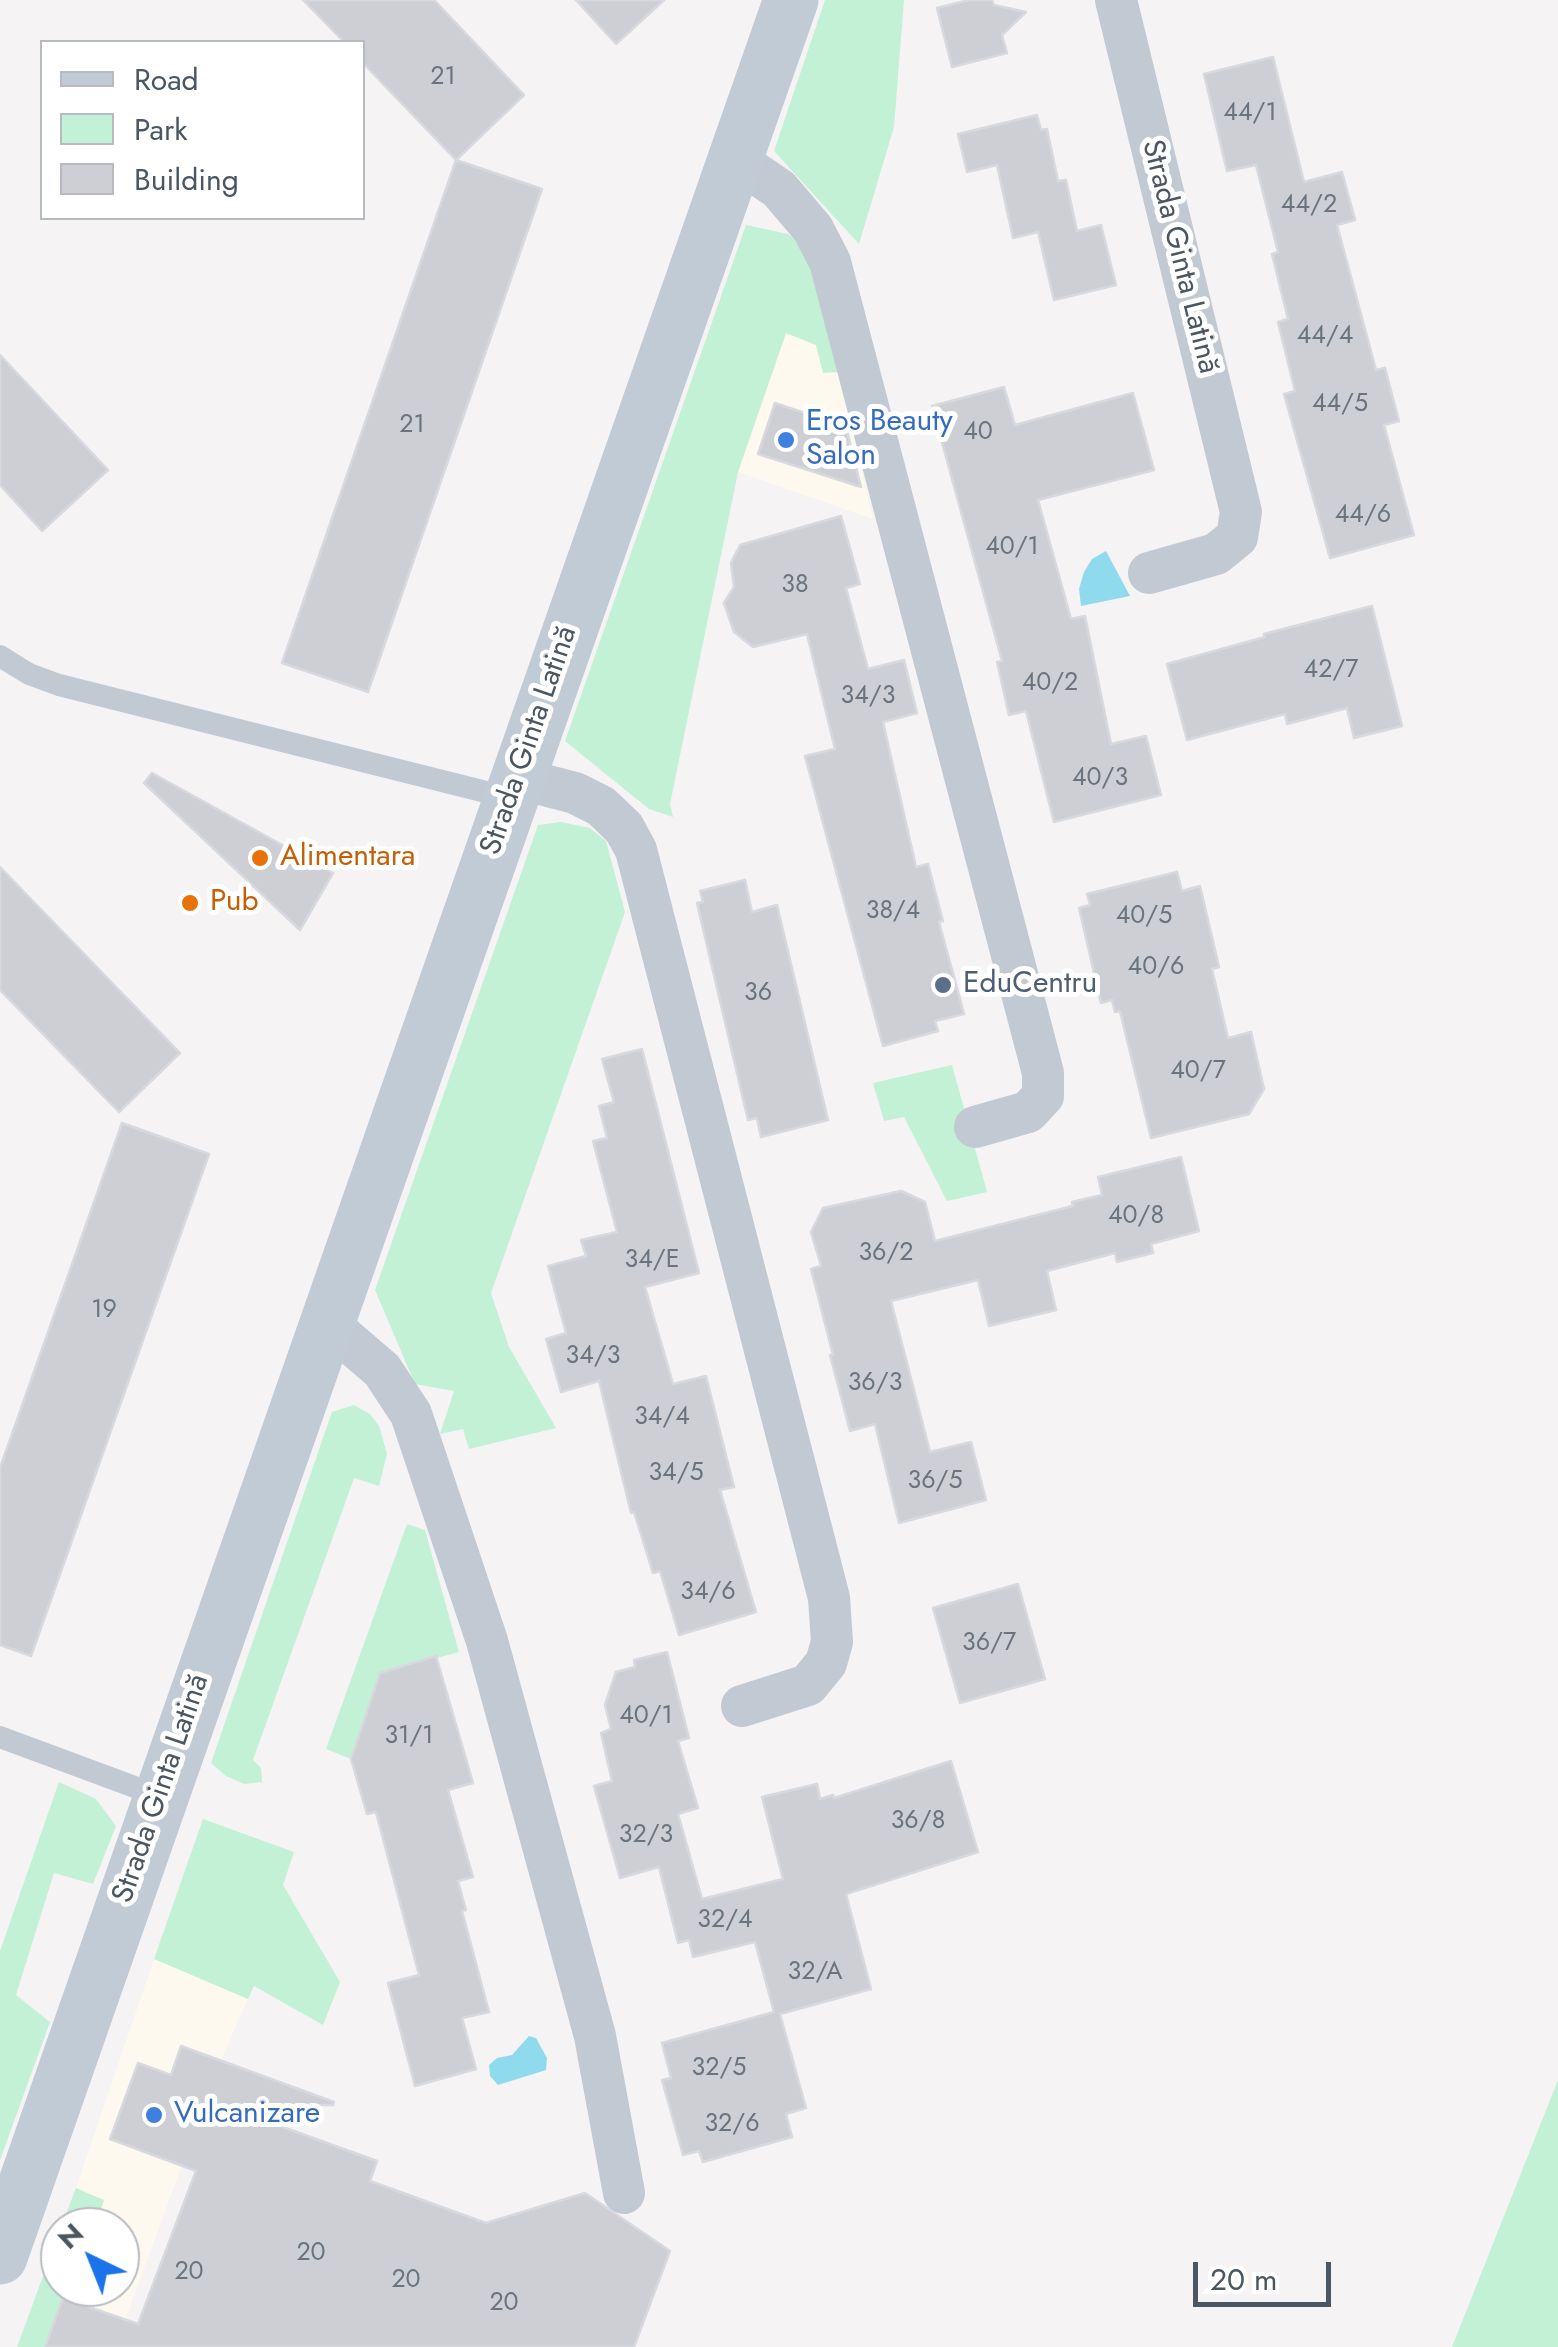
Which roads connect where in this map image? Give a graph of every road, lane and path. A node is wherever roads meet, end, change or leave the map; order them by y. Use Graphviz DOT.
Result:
graph roads {
  1 [pos="791,0"];
  2 [pos="1116,0"];
  3 [pos="735,159"];
  4 [pos="1149,573"];
  5 [pos="0,656"];
  6 [pos="514,788"];
  7 [pos="975,1126"];
  8 [pos="326,1322"];
  9 [pos="742,1706"];
  10 [pos="0,1737"];
  11 [pos="159,1796"];
  12 [pos="624,2193"];
  13 [pos="0,2256"];
  1 -- 3 [label="street, Strada Ginta Latină"];
  2 -- 4 [label="street, Strada Ginta Latină"];
  3 -- 6 [label="street, Strada Ginta Latină"];
  3 -- 7 [label="street"];
  5 -- 6 [label="lane"];
  6 -- 8 [label="street, Strada Ginta Latină"];
  6 -- 9 [label="street"];
  8 -- 11 [label="street, Strada Ginta Latină"];
  8 -- 12 [label="street"];
  10 -- 11 [label="lane"];
  11 -- 13 [label="street, Strada Ginta Latină"];
}
